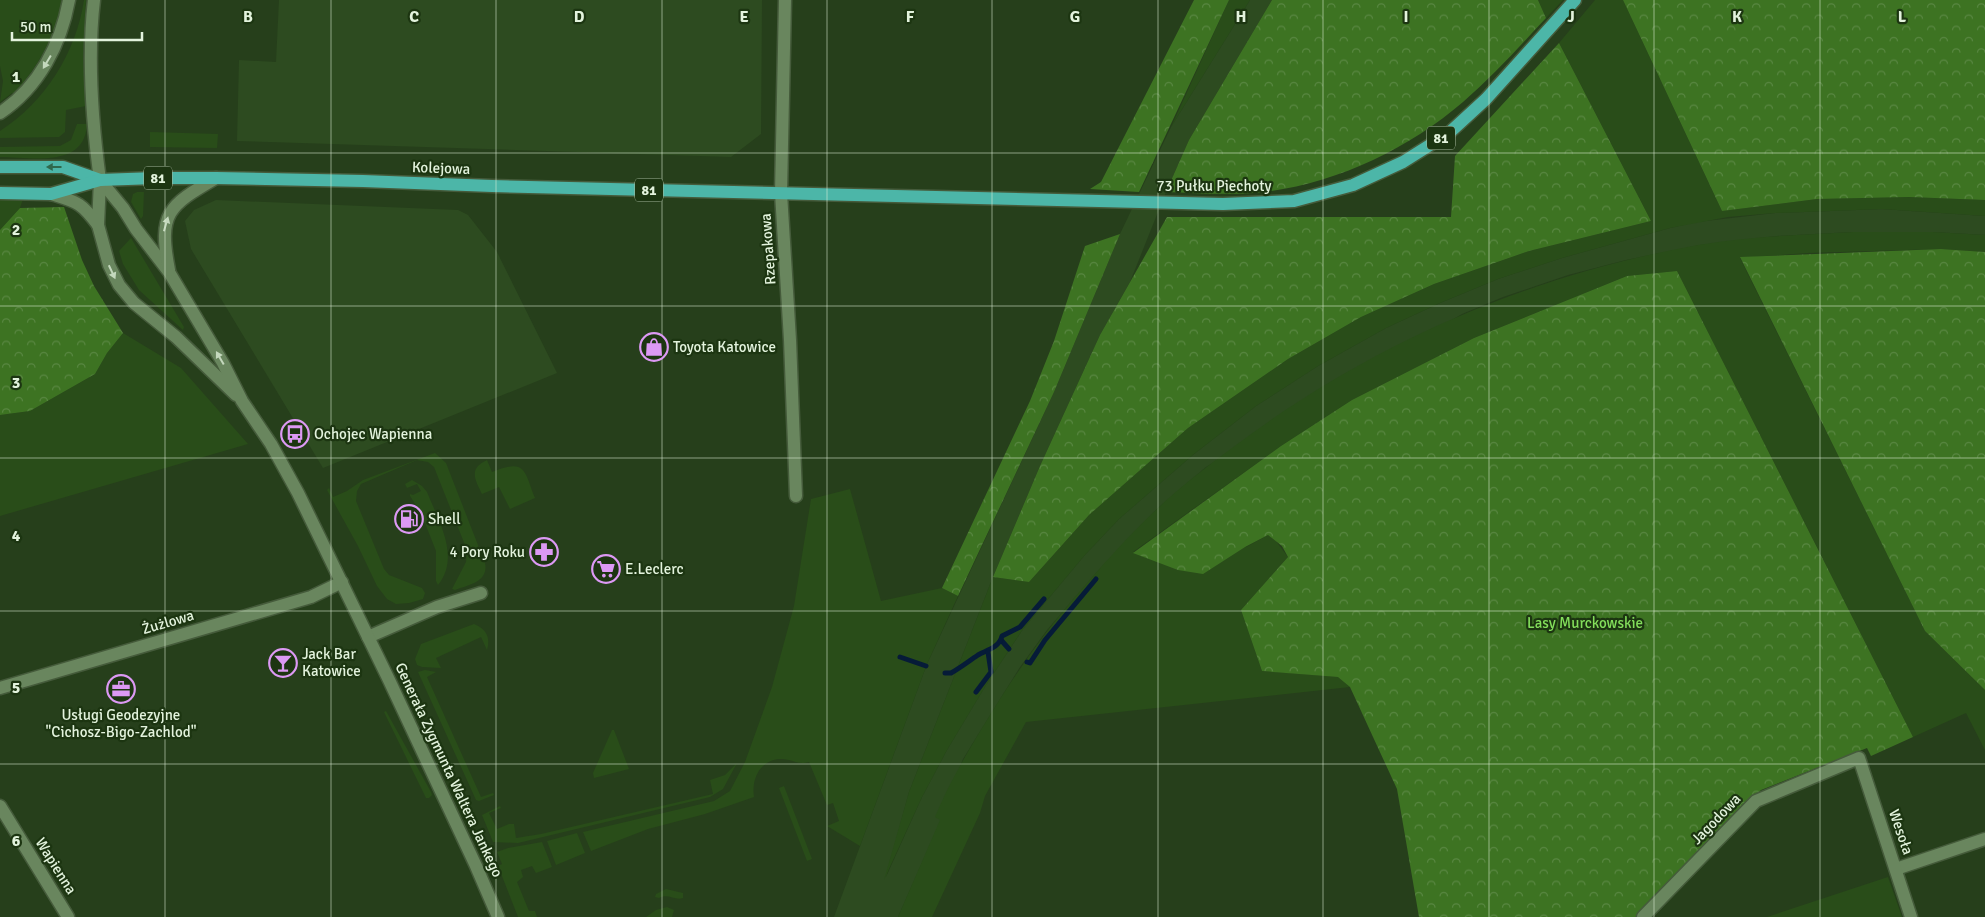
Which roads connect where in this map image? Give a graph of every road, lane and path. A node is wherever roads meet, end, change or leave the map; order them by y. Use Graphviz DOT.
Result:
graph roads {
  1 [pos="70,0"];
  2 [pos="94,0"];
  3 [pos="785,0"];
  4 [pos="1575,0"];
  5 [pos="0,112"];
  6 [pos="0,167"];
  7 [pos="216,178"];
  8 [pos="100,180"];
  9 [pos="781,193"];
  10 [pos="0,194"];
  11 [pos="50,194"];
  12 [pos="98,225"];
  13 [pos="169,272"];
  14 [pos="242,401"];
  15 [pos="796,496"];
  16 [pos="342,582"];
  17 [pos="481,593"];
  18 [pos="368,637"];
  19 [pos="0,688"];
  20 [pos="1859,758"];
  21 [pos="0,806"];
  22 [pos="1985,839"];
  23 [pos="1896,869"];
  24 [pos="68,917"];
  25 [pos="498,917"];
  26 [pos="1643,917"];
  27 [pos="1911,917"];
  1 -- 5 [label="street, one-way"];
  2 -- 8 [label="street, Generała Zygmunta Waltera Jankego"];
  3 -- 9 [label="street, Rzepakowa"];
  4 -- 9 [label="main road, 73 Pułku Piechoty / 81"];
  8 -- 6 [label="main road, Kolejowa / 81, one-way"];
  7 -- 8 [label="main road, Kolejowa / 81"];
  7 -- 9 [label="main road, Kolejowa / 81"];
  13 -- 7 [label="street, one-way"];
  8 -- 11 [label="main road, Kolejowa / 81"];
  8 -- 12 [label="street, Generała Zygmunta Waltera Jankego"];
  8 -- 13 [label="street, Generała Zygmunta Waltera Jankego"];
  9 -- 15 [label="street, Rzepakowa"];
  10 -- 11 [label="main road, Kolejowa / 81"];
  11 -- 12 [label="street"];
  12 -- 14 [label="street, Generała Zygmunta Waltera Jankego, one-way"];
  14 -- 13 [label="street, Generała Zygmunta Waltera Jankego, one-way"];
  14 -- 16 [label="street, Generała Zygmunta Waltera Jankego"];
  16 -- 18 [label="street, Generała Zygmunta Waltera Jankego"];
  16 -- 19 [label="street, Żużlowa"];
  17 -- 18 [label="street"];
  18 -- 25 [label="street, Generała Zygmunta Waltera Jankego"];
  20 -- 23 [label="street, Wesoła"];
  20 -- 26 [label="street, Jagodowa"];
  21 -- 24 [label="street, Wapienna"];
  22 -- 23 [label="street"];
  23 -- 27 [label="street, Wesoła"];
}
